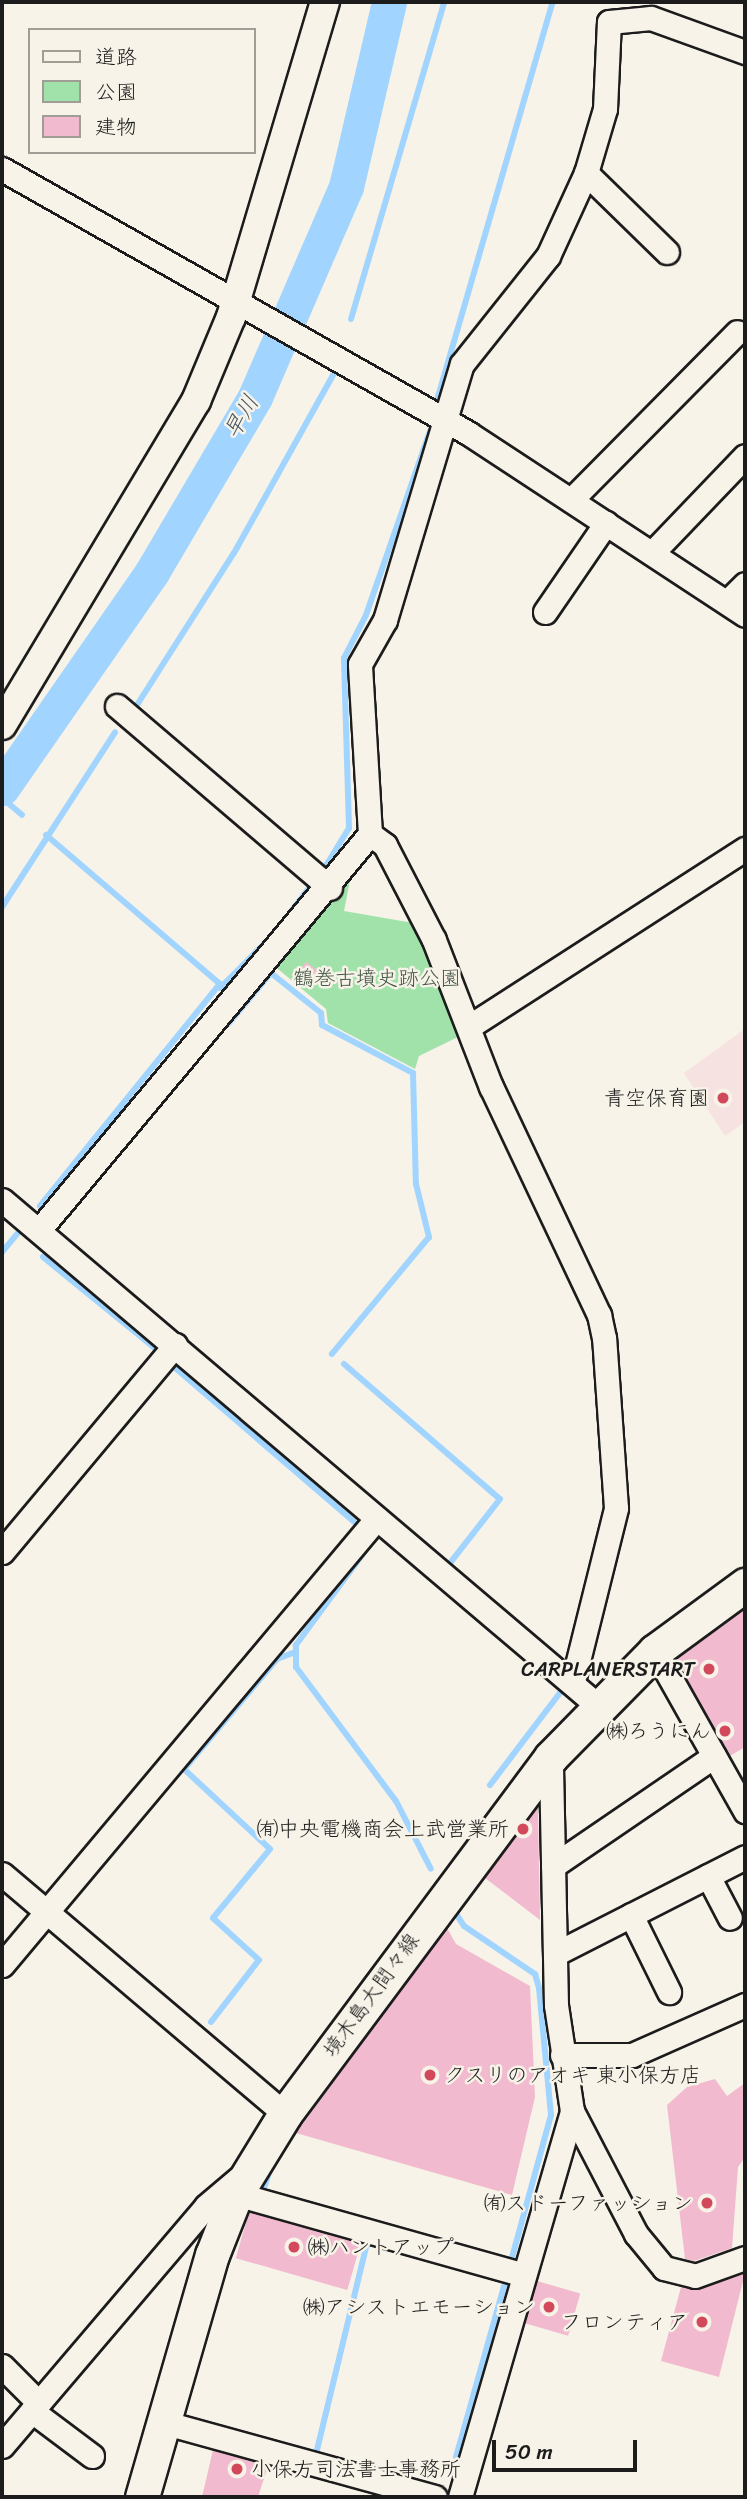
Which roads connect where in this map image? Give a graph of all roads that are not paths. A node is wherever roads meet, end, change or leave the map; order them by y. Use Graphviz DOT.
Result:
graph roads {
  1 [pos="324,2"];
  2 [pos="652,10"];
  3 [pos="745,52"];
  4 [pos="2,169"];
  5 [pos="586,173"];
  6 [pos="667,252"];
  7 [pos="243,303"];
  8 [pos="737,332"];
  9 [pos="446,422"];
  10 [pos="745,456"];
  11 [pos="571,500"];
  12 [pos="606,523"];
  13 [pos="652,553"];
  14 [pos="745,584"];
  15 [pos="736,609"];
  16 [pos="545,612"];
  17 [pos="117,706"];
  18 [pos="2,724"];
  19 [pos="370,834"];
  20 [pos="745,849"];
  21 [pos="330,888"];
  22 [pos="470,1026"];
  23 [pos="2,1200"];
  24 [pos="39,1230"];
  25 [pos="175,1345"];
  26 [pos="377,1518"];
  27 [pos="2,1552"];
  28 [pos="744,1588"];
  29 [pos="655,1651"];
  30 [pos="573,1681"];
  31 [pos="597,1705"];
  32 [pos="551,1756"];
  33 [pos="714,1756"];
  34 [pos="745,1811"];
  35 [pos="745,1857"];
  36 [pos="553,1866"];
  37 [pos="2,1874"];
  38 [pos="708,1876"];
  39 [pos="47,1912"];
  40 [pos="631,1915"];
  41 [pos="730,1918"];
  42 [pos="555,1954"];
  43 [pos="2,1965"];
  44 [pos="669,1992"];
  45 [pos="745,2005"];
  46 [pos="562,2055"];
  47 [pos="572,2111"];
  48 [pos="285,2114"];
  49 [pos="256,2160"];
  50 [pos="236,2194"];
  51 [pos="745,2258"];
  52 [pos="520,2274"];
  53 [pos="2,2366"];
  54 [pos="35,2407"];
  55 [pos="162,2422"];
  56 [pos="2,2446"];
  57 [pos="92,2456"];
  58 [pos="142,2497"];
  59 [pos="435,2497"];
  60 [pos="460,2497"];
  1 -- 7 [label="street"];
  2 -- 3 [label="street"];
  2 -- 5 [label="street"];
  4 -- 7 [label="street"];
  5 -- 6 [label="street"];
  5 -- 9 [label="street"];
  7 -- 9 [label="street"];
  7 -- 18 [label="street"];
  8 -- 11 [label="street"];
  9 -- 11 [label="street"];
  9 -- 19 [label="street"];
  10 -- 13 [label="street"];
  11 -- 12 [label="street"];
  12 -- 13 [label="street"];
  12 -- 16 [label="street"];
  13 -- 15 [label="street"];
  14 -- 15 [label="street"];
  17 -- 21 [label="street"];
  19 -- 21 [label="street"];
  19 -- 22 [label="street"];
  20 -- 22 [label="street"];
  21 -- 24 [label="street"];
  22 -- 30 [label="street"];
  23 -- 24 [label="street"];
  24 -- 25 [label="street"];
  25 -- 26 [label="street"];
  25 -- 27 [label="street"];
  26 -- 30 [label="street"];
  26 -- 39 [label="street"];
  28 -- 29 [label="main road, 境木島大間々線"];
  29 -- 31 [label="main road, 境木島大間々線"];
  29 -- 33 [label="street"];
  30 -- 31 [label="street"];
  31 -- 32 [label="main road, 境木島大間々線"];
  32 -- 36 [label="street"];
  32 -- 48 [label="main road, 境木島大間々線"];
  33 -- 34 [label="street"];
  33 -- 36 [label="street"];
  35 -- 38 [label="street"];
  36 -- 42 [label="street"];
  37 -- 39 [label="street"];
  38 -- 40 [label="street"];
  38 -- 41 [label="street"];
  39 -- 43 [label="street"];
  39 -- 48 [label="street"];
  40 -- 42 [label="street"];
  40 -- 44 [label="street"];
  42 -- 46 [label="street"];
  45 -- 46 [label="street"];
  46 -- 47 [label="street"];
  47 -- 51 [label="street"];
  47 -- 52 [label="street"];
  48 -- 49 [label="main road, 境木島大間々線"];
  49 -- 50 [label="main road, 境木島大間々線"];
  49 -- 54 [label="street"];
  50 -- 52 [label="street"];
  50 -- 55 [label="main road, 境木島大間々線"];
  52 -- 60 [label="street"];
  53 -- 54 [label="street"];
  54 -- 56 [label="street"];
  54 -- 57 [label="street"];
  55 -- 58 [label="main road, 境木島大間々線"];
  55 -- 59 [label="street"];
}
